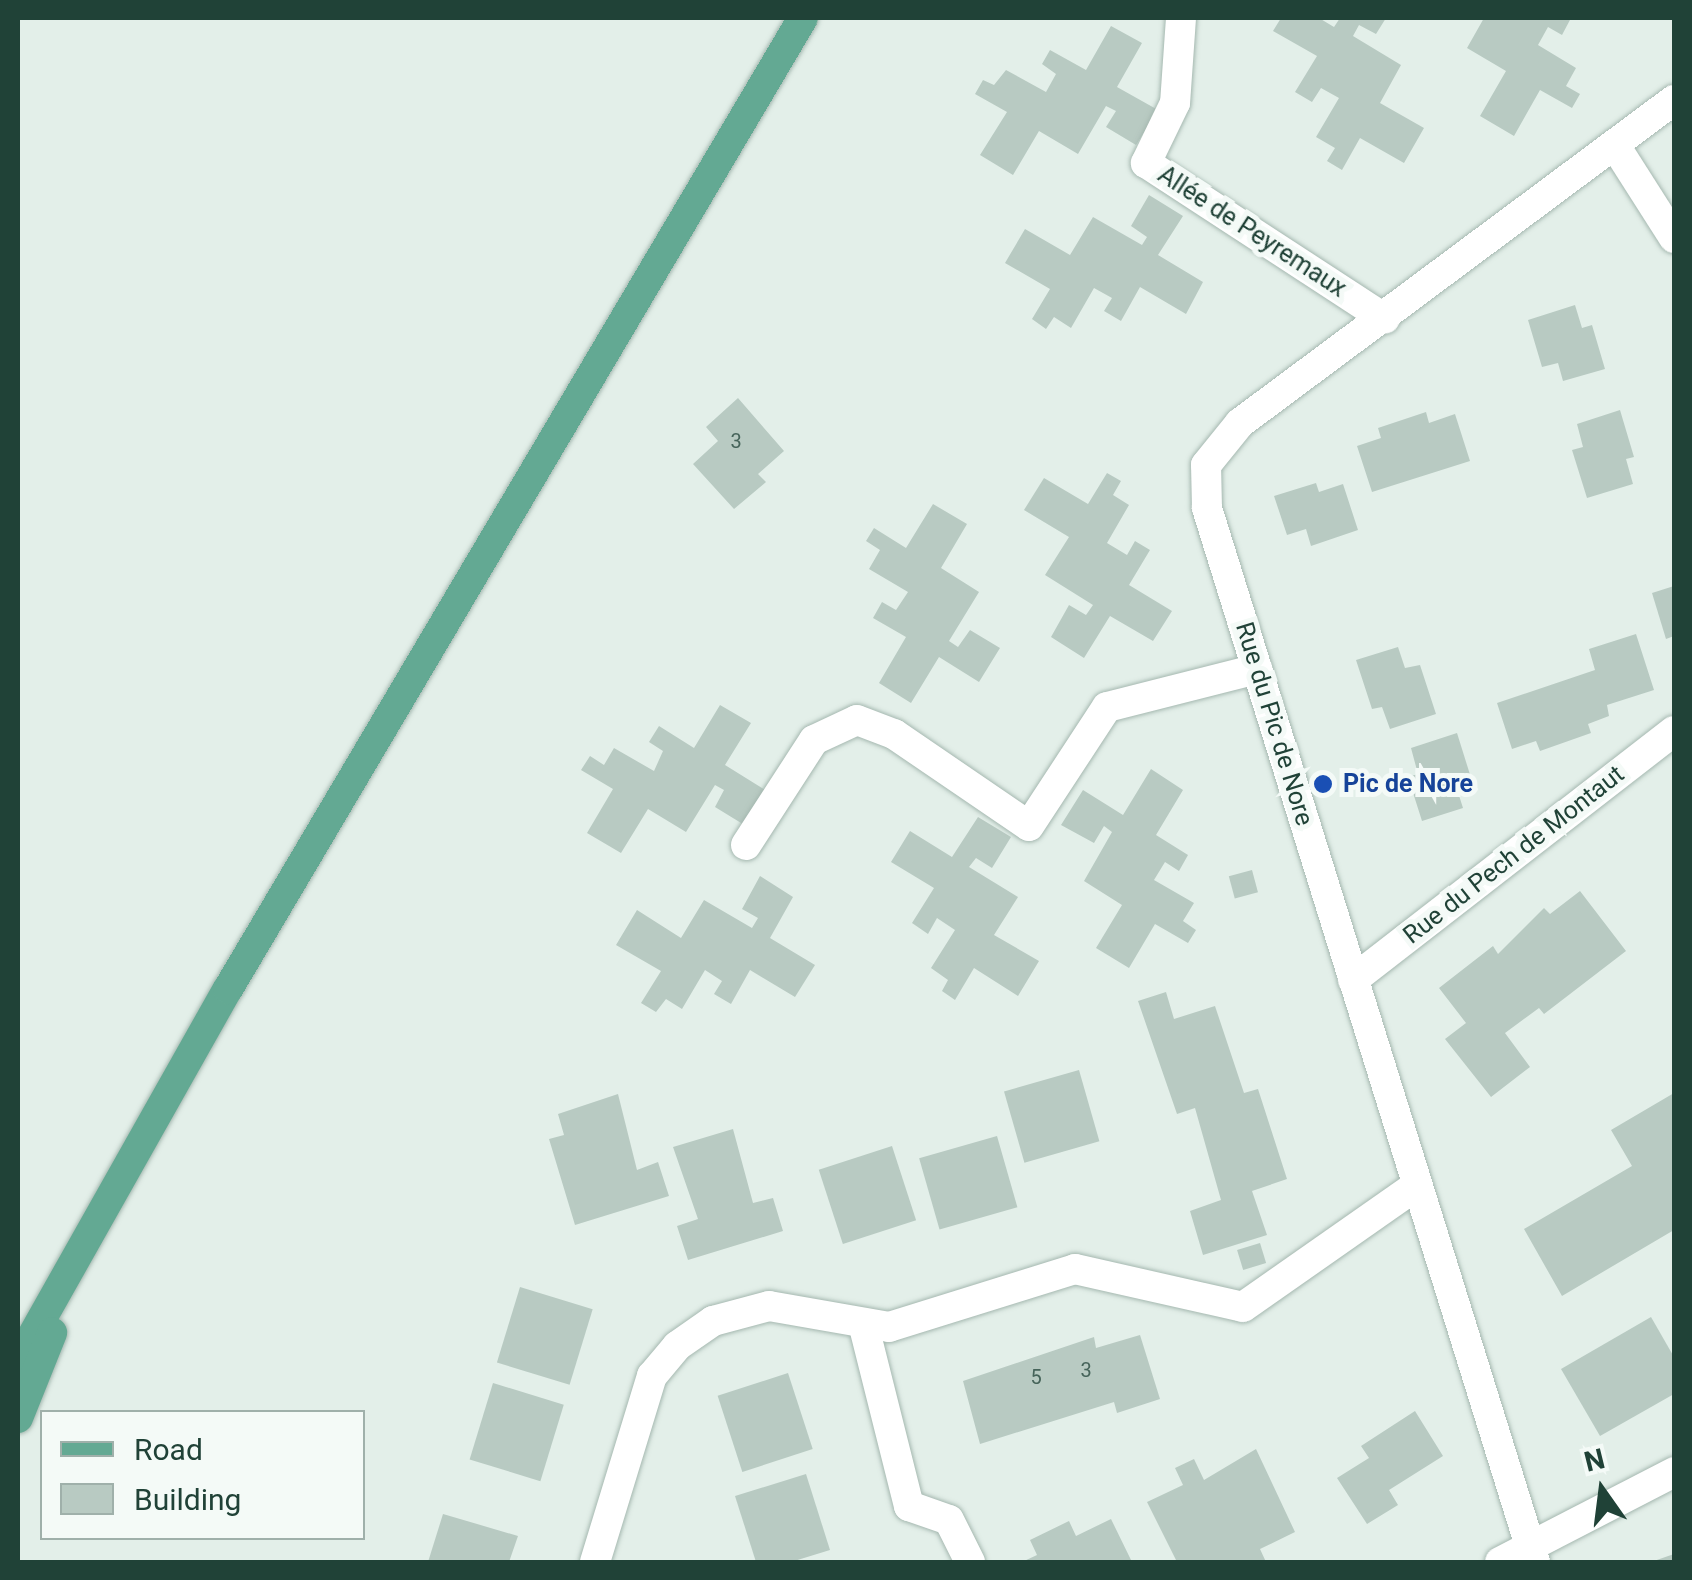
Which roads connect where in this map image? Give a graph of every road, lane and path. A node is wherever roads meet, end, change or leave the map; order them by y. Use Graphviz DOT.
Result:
graph roads {
  1 [pos="803,18"];
  2 [pos="1181,18"];
  3 [pos="1674,100"];
  4 [pos="1616,147"];
  5 [pos="1674,238"];
  6 [pos="1385,319"];
  7 [pos="1257,670"];
  8 [pos="1674,730"];
  9 [pos="746,845"];
  10 [pos="1353,980"];
  11 [pos="1416,1186"];
  12 [pos="106,1199"];
  13 [pos="863,1323"];
  14 [pos="18,1362"];
  15 [pos="18,1418"];
  16 [pos="1674,1472"];
  17 [pos="1533,1556"];
  18 [pos="594,1562"];
  19 [pos="970,1562"];
  20 [pos="1500,1562"];
  1 -- 12 [label="main road"];
  2 -- 6 [label="street, Allée de Peyremaux"];
  3 -- 4 [label="street, Rue du Pic de Nore"];
  4 -- 5 [label="street"];
  4 -- 6 [label="street, Rue du Pic de Nore"];
  6 -- 7 [label="street, Rue du Pic de Nore"];
  7 -- 9 [label="street"];
  7 -- 10 [label="street, Rue du Pic de Nore"];
  8 -- 10 [label="street, Rue du Pech de Montaut"];
  10 -- 11 [label="street, Rue du Pic de Nore"];
  11 -- 13 [label="street"];
  11 -- 17 [label="street, Rue du Pic de Nore"];
  12 -- 14 [label="main road"];
  12 -- 15 [label="main road"];
  13 -- 18 [label="street"];
  13 -- 19 [label="street"];
  16 -- 17 [label="street"];
  17 -- 20 [label="street"];
}
